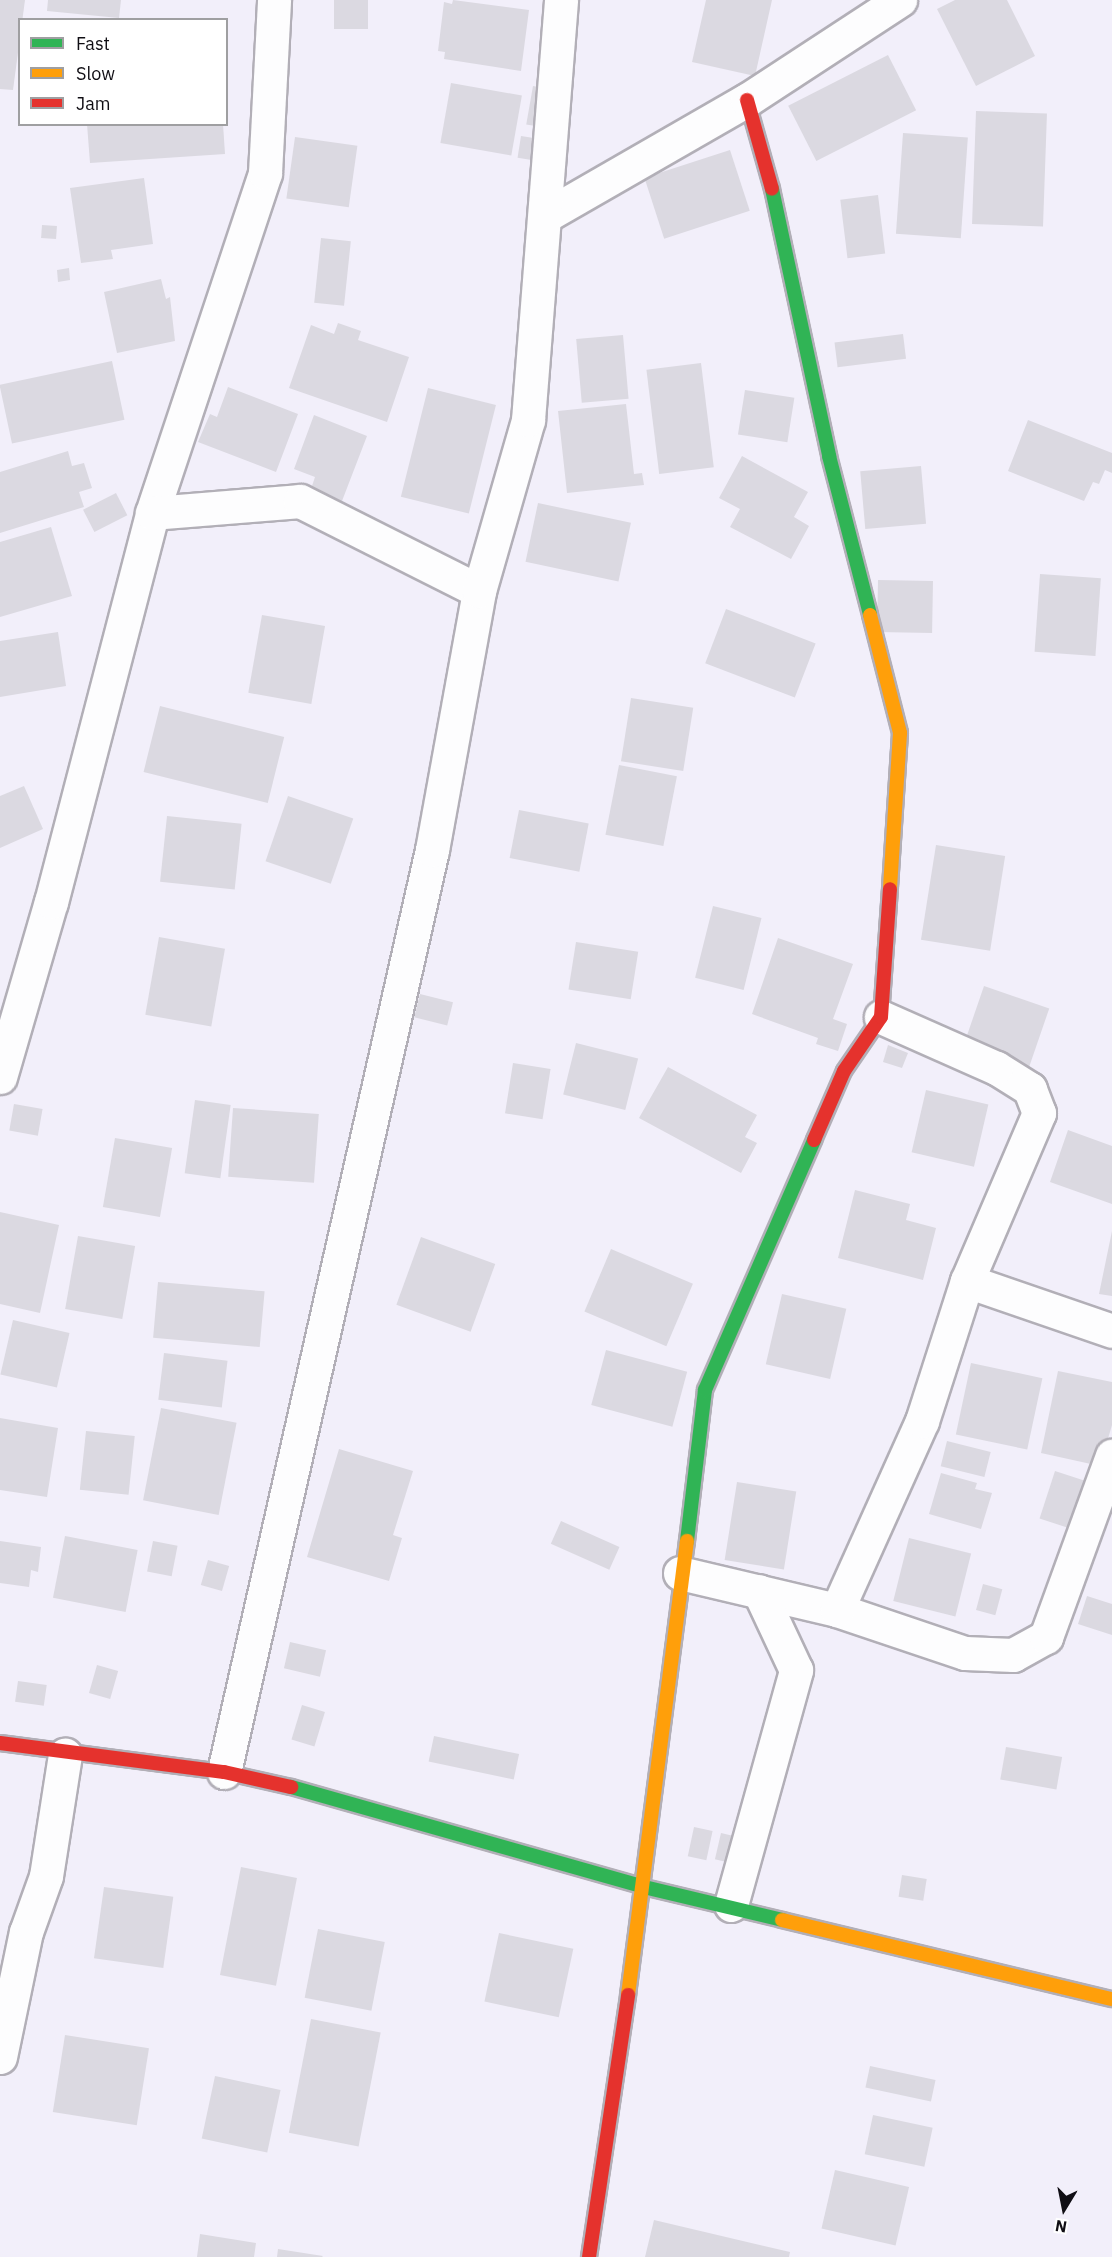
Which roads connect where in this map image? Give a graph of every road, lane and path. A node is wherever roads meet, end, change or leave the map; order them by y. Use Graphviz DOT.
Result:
graph roads {
  1 [pos="274,0"];
  2 [pos="561,0"];
  3 [pos="900,0"];
  4 [pos="747,100"];
  5 [pos="545,216"];
  6 [pos="152,513"];
  7 [pos="478,591"];
  8 [pos="881,1017"];
  9 [pos="0,1077"];
  10 [pos="967,1281"];
  11 [pos="1112,1331"];
  12 [pos="1112,1456"];
  13 [pos="680,1573"];
  14 [pos="759,1591"];
  15 [pos="837,1610"];
  16 [pos="0,1743"];
  17 [pos="65,1754"];
  18 [pos="224,1772"];
  19 [pos="644,1887"];
  20 [pos="731,1905"];
  21 [pos="1112,1999"];
  22 [pos="0,2057"];
  23 [pos="589,2257"];
  1 -- 6 [label="street"];
  2 -- 5 [label="street"];
  3 -- 4 [label="street"];
  4 -- 5 [label="street"];
  4 -- 8 [label="street"];
  5 -- 7 [label="street"];
  6 -- 7 [label="street"];
  6 -- 9 [label="street"];
  7 -- 18 [label="street"];
  8 -- 10 [label="street"];
  8 -- 13 [label="street"];
  10 -- 11 [label="street"];
  10 -- 15 [label="street"];
  12 -- 15 [label="street"];
  13 -- 14 [label="street"];
  13 -- 19 [label="street"];
  14 -- 15 [label="street"];
  14 -- 20 [label="street"];
  16 -- 17 [label="street"];
  17 -- 18 [label="street"];
  17 -- 22 [label="street"];
  18 -- 19 [label="street"];
  19 -- 20 [label="street"];
  19 -- 23 [label="street"];
  20 -- 21 [label="street"];
}
